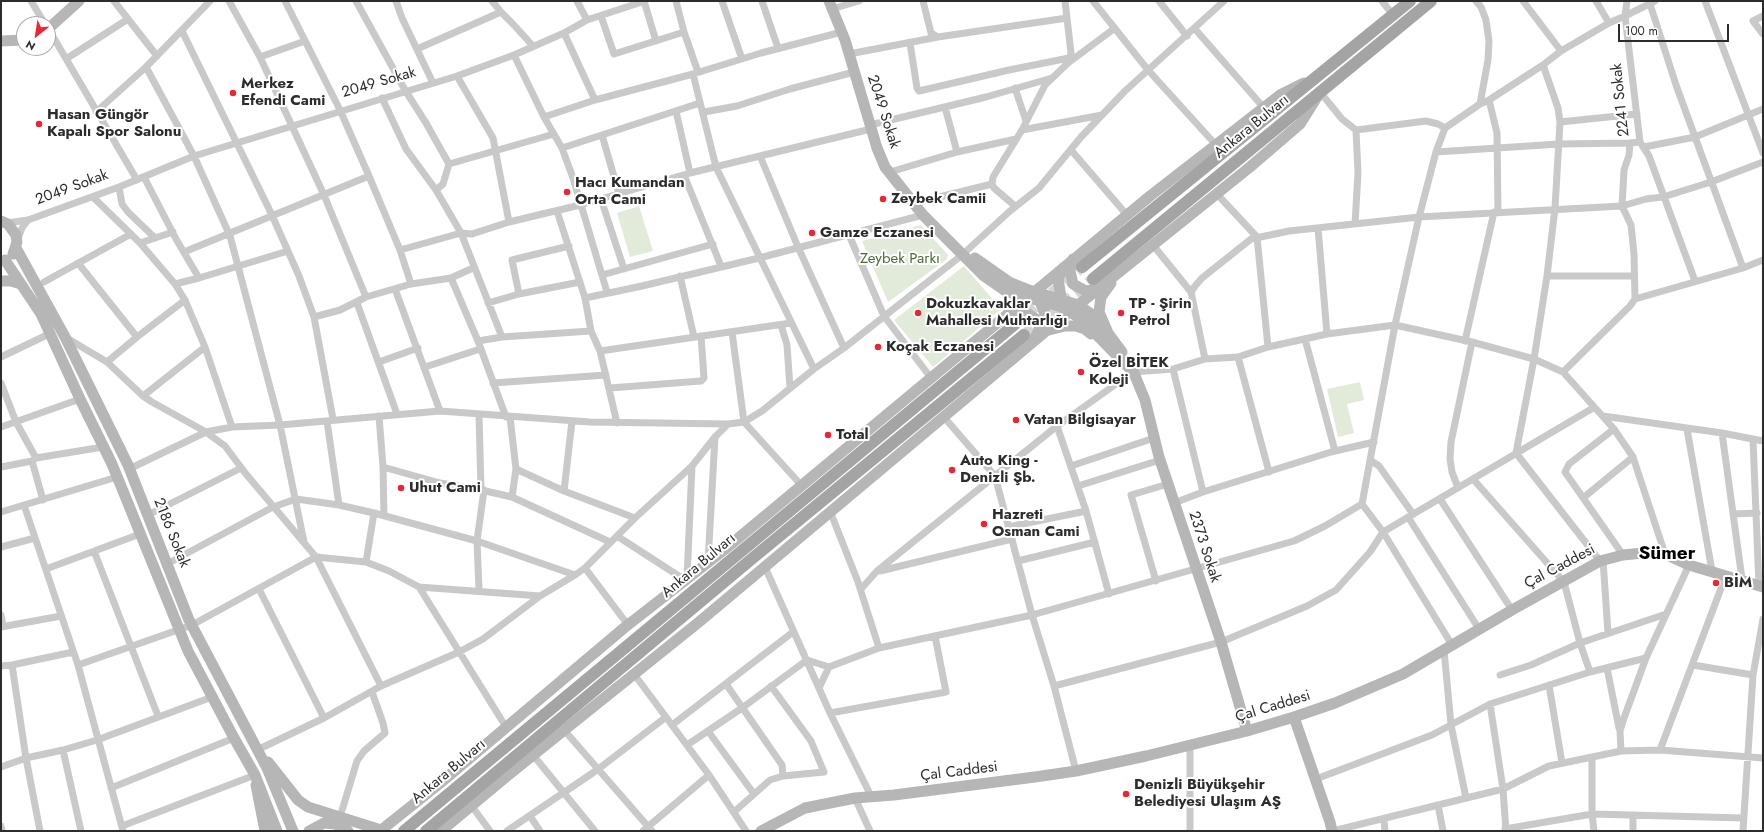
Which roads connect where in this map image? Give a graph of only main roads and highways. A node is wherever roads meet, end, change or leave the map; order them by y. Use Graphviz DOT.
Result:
graph roads {
  1 [pos="79,1"];
  2 [pos="1410,1"];
  3 [pos="1431,1"];
  4 [pos="831,5"];
  5 [pos="56,22"];
  6 [pos="16,40"];
  7 [pos="1,41"];
  8 [pos="1313,79"];
  9 [pos="1320,92"];
  10 [pos="4,221"];
  11 [pos="16,245"];
  12 [pos="963,254"];
  13 [pos="3,260"];
  14 [pos="1078,263"];
  15 [pos="1063,268"];
  16 [pos="1120,272"];
  17 [pos="1,281"];
  18 [pos="21,284"];
  19 [pos="1095,284"];
  20 [pos="1007,292"];
  21 [pos="1034,297"];
  22 [pos="1068,306"];
  23 [pos="1010,320"];
  24 [pos="1044,332"];
  25 [pos="1027,339"];
  26 [pos="1114,343"];
  27 [pos="1117,357"];
  28 [pos="1133,372"];
  29 [pos="1761,586"];
  30 [pos="1294,717"];
  31 [pos="1247,731"];
  32 [pos="257,750"];
  33 [pos="255,774"];
  34 [pos="265,831"];
  35 [pos="277,831"];
  36 [pos="293,831"];
  37 [pos="309,831"];
  38 [pos="348,831"];
  39 [pos="381,831"];
  40 [pos="404,831"];
  41 [pos="426,831"];
  42 [pos="441,831"];
  43 [pos="761,831"];
  44 [pos="1332,831"];
  1 -- 5 [label="main road"];
  2 -- 8 [label="main road, Ankara Bulvarı"];
  3 -- 9 [label="main road, Ankara Bulvarı"];
  4 -- 12 [label="main road, 2049 Sokak"];
  6 -- 7 [label="main road"];
  8 -- 14 [label="main road, Ankara Bulvarı"];
  8 -- 14 [label="main road"];
  9 -- 16 [label="main road"];
  9 -- 19 [label="main road, Ankara Bulvarı"];
  10 -- 11 [label="main road, 2186 Sokak"];
  11 -- 13 [label="main road"];
  11 -- 32 [label="main road, 2186 Sokak"];
  12 -- 20 [label="main road, 2049 Sokak"];
  12 -- 21 [label="main road"];
  13 -- 18 [label="main road, 2186 Sokak"];
  14 -- 15 [label="main road"];
  14 -- 19 [label="main road"];
  15 -- 21 [label="main road"];
  15 -- 22 [label="main road"];
  16 -- 19 [label="main road"];
  16 -- 26 [label="main road"];
  17 -- 18 [label="main road"];
  18 -- 33 [label="main road, 2186 Sokak"];
  19 -- 22 [label="main road"];
  20 -- 21 [label="main road, 2049 Sokak"];
  20 -- 23 [label="main road"];
  21 -- 22 [label="main road"];
  21 -- 23 [label="main road"];
  21 -- 24 [label="main road"];
  22 -- 24 [label="main road"];
  22 -- 26 [label="main road"];
  22 -- 27 [label="main road"];
  23 -- 25 [label="main road"];
  23 -- 39 [label="main road"];
  23 -- 40 [label="main road, Ankara Bulvarı"];
  24 -- 25 [label="main road"];
  24 -- 27 [label="main road"];
  25 -- 41 [label="main road, Ankara Bulvarı"];
  25 -- 42 [label="main road"];
  26 -- 28 [label="main road, 2373 Sokak"];
  27 -- 28 [label="main road"];
  28 -- 31 [label="main road, 2373 Sokak"];
  29 -- 30 [label="main road, Çal Caddesi"];
  30 -- 31 [label="main road, Çal Caddesi"];
  30 -- 44 [label="main road"];
  31 -- 43 [label="main road, Çal Caddesi"];
  32 -- 36 [label="main road, 2186 Sokak"];
  32 -- 39 [label="main road"];
  33 -- 34 [label="main road"];
  33 -- 35 [label="main road, 2186 Sokak"];
  37 -- 38 [label="main road"];
}
